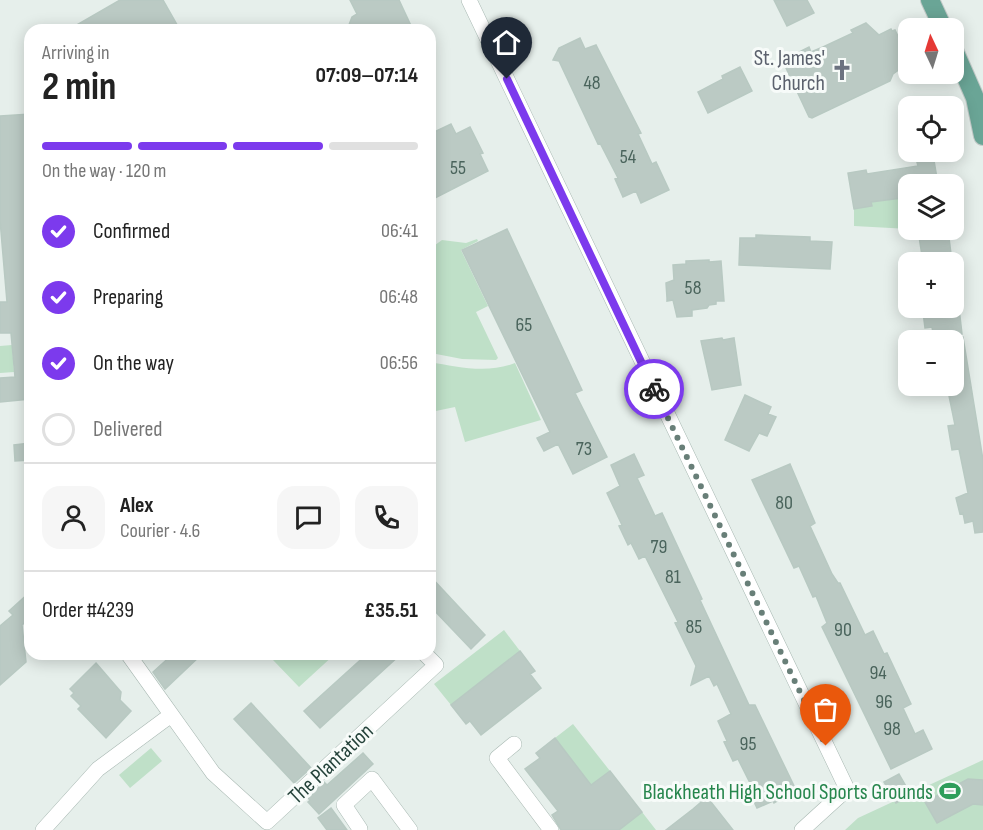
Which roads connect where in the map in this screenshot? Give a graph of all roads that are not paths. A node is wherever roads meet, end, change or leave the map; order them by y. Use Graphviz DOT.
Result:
graph roads {
  1 [pos="469,0"];
  2 [pos="930,0"];
  3 [pos="939,18"];
  4 [pos="964,68"];
  5 [pos="979,96"];
  6 [pos="983,136"];
  7 [pos="132,660"];
  8 [pos="431,660"];
  9 [pos="171,715"];
  10 [pos="514,744"];
  11 [pos="360,829"];
  12 [pos="43,830"];
  13 [pos="410,830"];
  14 [pos="551,830"];
  15 [pos="802,830"];
  1 -- 15 [label="street"];
  2 -- 3 [label="main road"];
  4 -- 5 [label="main road"];
  5 -- 6 [label="main road"];
  7 -- 9 [label="street, The Plantation"];
  8 -- 9 [label="street, The Plantation"];
  9 -- 12 [label="street"];
  10 -- 14 [label="street"];
  11 -- 13 [label="street"];
}
